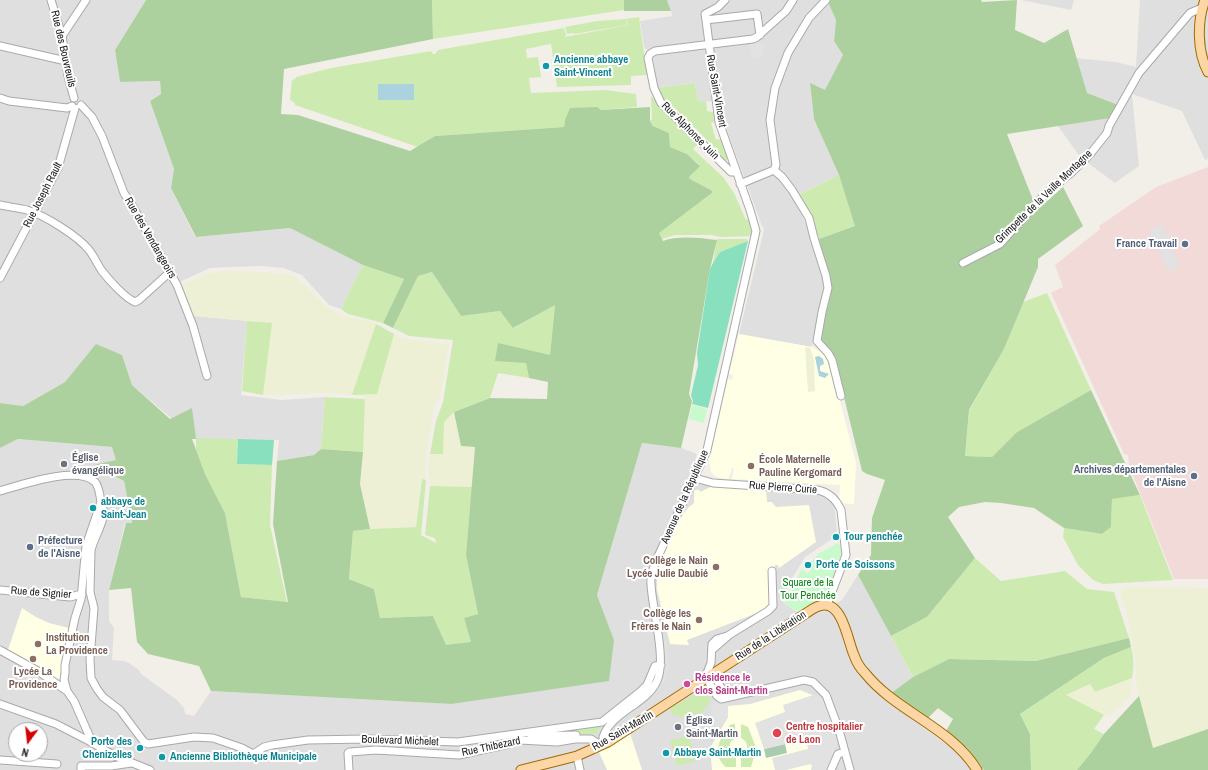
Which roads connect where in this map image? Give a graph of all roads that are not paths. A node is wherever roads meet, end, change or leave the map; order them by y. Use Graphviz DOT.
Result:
graph roads {
  1 [pos="46,0"];
  2 [pos="51,0"];
  3 [pos="86,0"];
  4 [pos="725,0"];
  5 [pos="793,0"];
  6 [pos="826,0"];
  7 [pos="1203,4"];
  8 [pos="705,17"];
  9 [pos="760,35"];
  10 [pos="62,36"];
  11 [pos="708,45"];
  12 [pos="0,46"];
  13 [pos="66,61"];
  14 [pos="1208,72"];
  15 [pos="0,98"];
  16 [pos="74,98"];
  17 [pos="76,107"];
  18 [pos="774,170"];
  19 [pos="736,172"];
  20 [pos="740,184"];
  21 [pos="0,205"];
  22 [pos="34,212"];
  23 [pos="963,263"];
  24 [pos="170,272"];
  25 [pos="0,278"];
  26 [pos="207,376"];
  27 [pos="841,396"];
  28 [pos="695,478"];
  29 [pos="0,490"];
  30 [pos="101,502"];
  31 [pos="772,571"];
  32 [pos="0,590"];
  33 [pos="82,594"];
  34 [pos="70,598"];
  35 [pos="826,605"];
  36 [pos="75,618"];
  37 [pos="0,650"];
  38 [pos="711,663"];
  39 [pos="661,665"];
  40 [pos="712,676"];
  41 [pos="68,691"];
  42 [pos="0,704"];
  43 [pos="522,733"];
  44 [pos="604,741"];
  45 [pos="92,742"];
  46 [pos="845,752"];
  47 [pos="110,753"];
  48 [pos="577,756"];
  49 [pos="0,760"];
  50 [pos="133,763"];
  51 [pos="57,764"];
  52 [pos="98,766"];
  53 [pos="81,768"];
  54 [pos="150,770"];
  55 [pos="348,770"];
  56 [pos="521,770"];
  57 [pos="580,770"];
  58 [pos="831,770"];
  59 [pos="850,770"];
  60 [pos="977,770"];
  1 -- 2 [label="street"];
  2 -- 10 [label="street, Rue des Bouvreuils"];
  3 -- 10 [label="street"];
  4 -- 8 [label="street"];
  5 -- 9 [label="street"];
  6 -- 18 [label="street"];
  7 -- 14 [label="main road"];
  7 -- 23 [label="street, Grimpette de la Veille Montagne"];
  8 -- 9 [label="street"];
  8 -- 11 [label="street, Rue Saint-Vincent"];
  9 -- 11 [label="street"];
  10 -- 13 [label="street, Rue des Bouvreuils"];
  11 -- 19 [label="street, Rue Saint-Vincent"];
  11 -- 19 [label="street, Rue Alphonse Juin"];
  12 -- 13 [label="street"];
  13 -- 16 [label="street, Rue des Bouvreuils"];
  15 -- 17 [label="street"];
  16 -- 17 [label="street, Rue des Vendangeoirs"];
  17 -- 22 [label="street, Rue Joseph Rault"];
  17 -- 24 [label="street, Rue des Vendangeoirs"];
  18 -- 20 [label="street"];
  18 -- 27 [label="street"];
  19 -- 20 [label="street, Rue Saint-Vincent"];
  20 -- 28 [label="street, Avenue de la République"];
  21 -- 22 [label="street"];
  22 -- 24 [label="street"];
  22 -- 25 [label="street, Rue Joseph Rault"];
  24 -- 26 [label="street, Rue des Vendangeoirs"];
  28 -- 35 [label="street, Rue Pierre Curie"];
  28 -- 39 [label="street, Avenue de la République"];
  29 -- 30 [label="street"];
  30 -- 33 [label="street"];
  30 -- 43 [label="street, Boulevard Michelet"];
  31 -- 38 [label="street"];
  32 -- 34 [label="street, Rue de Signier"];
  33 -- 34 [label="street, Rue de Signier"];
  33 -- 36 [label="street"];
  34 -- 36 [label="street"];
  35 -- 40 [label="main road, Rue de la Libération"];
  35 -- 60 [label="main road"];
  36 -- 41 [label="street"];
  37 -- 41 [label="street"];
  38 -- 40 [label="street"];
  38 -- 40 [label="street"];
  39 -- 43 [label="street, Boulevard Michelet"];
  39 -- 44 [label="street, Avenue de la République"];
  40 -- 44 [label="main road, Rue Saint-Martin"];
  40 -- 46 [label="street"];
  41 -- 45 [label="street"];
  42 -- 45 [label="street"];
  43 -- 44 [label="street, Boulevard Michelet"];
  44 -- 48 [label="main road, Rue Saint-Martin"];
  44 -- 55 [label="street, Rue Thibezard"];
  45 -- 47 [label="street"];
  46 -- 58 [label="street"];
  46 -- 59 [label="street"];
  47 -- 50 [label="street"];
  47 -- 52 [label="street"];
  48 -- 56 [label="main road, Rue Saint-Martin"];
  48 -- 57 [label="street"];
  49 -- 51 [label="street"];
  50 -- 52 [label="street"];
  50 -- 54 [label="street"];
  52 -- 53 [label="street"];
}
